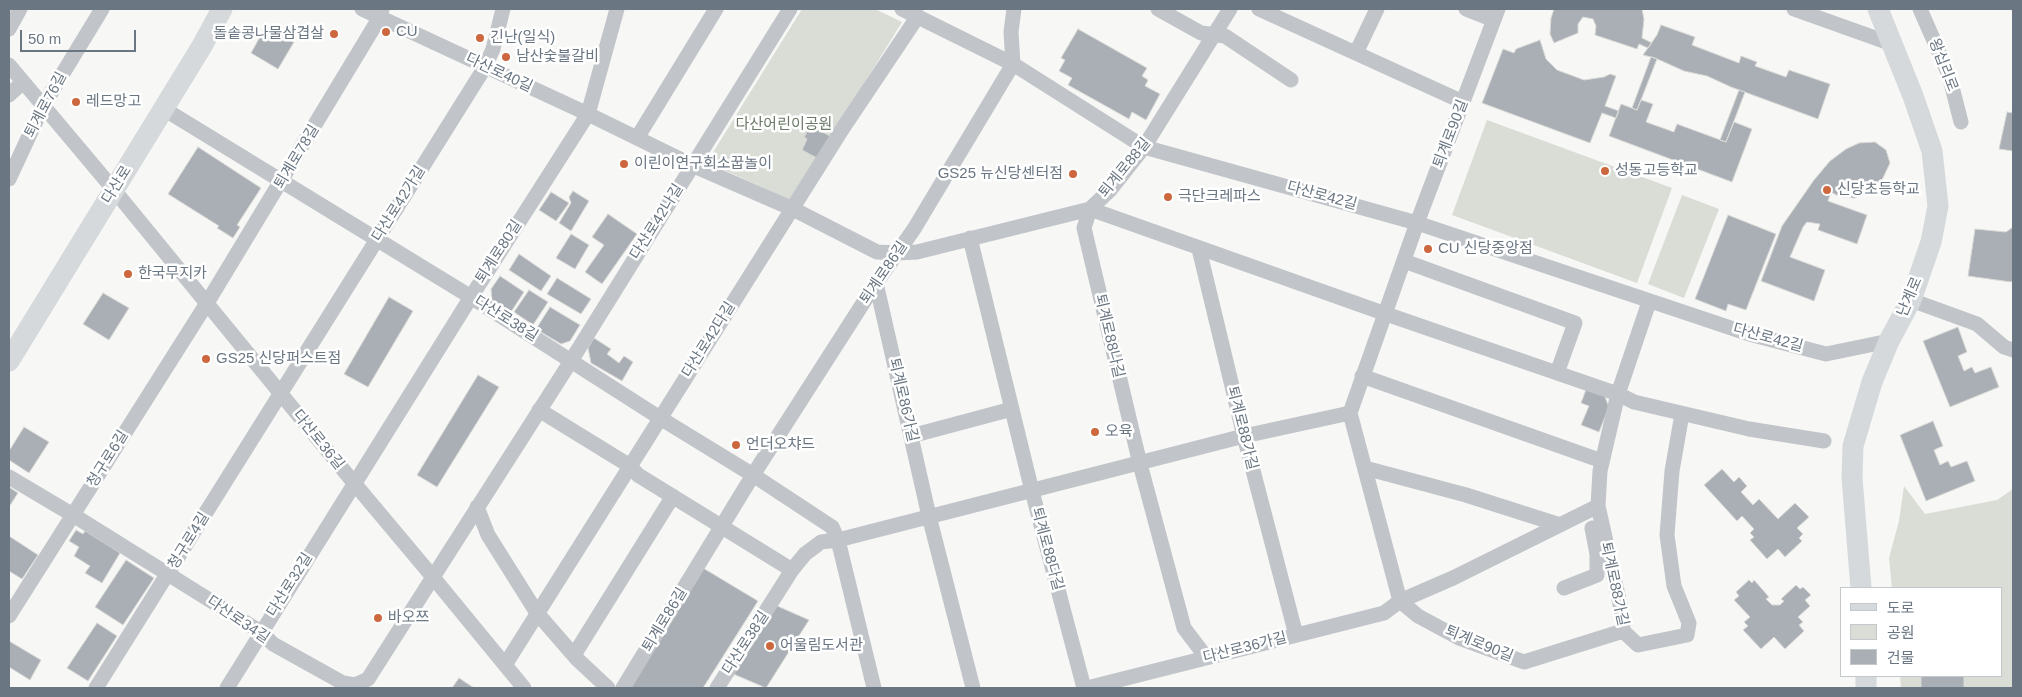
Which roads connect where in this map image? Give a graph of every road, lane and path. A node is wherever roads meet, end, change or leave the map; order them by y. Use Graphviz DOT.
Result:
graph roads {
  1 [pos="20,9"];
  2 [pos="102,9"];
  3 [pos="222,9"];
  4 [pos="362,9"];
  5 [pos="502,9"];
  6 [pos="617,9"];
  7 [pos="716,9"];
  8 [pos="790,9"];
  9 [pos="902,9"];
  10 [pos="1014,9"];
  11 [pos="1158,9"];
  12 [pos="1230,9"];
  13 [pos="1259,9"];
  14 [pos="1377,9"];
  15 [pos="1466,9"];
  16 [pos="1794,9"];
  17 [pos="1878,9"];
  18 [pos="1920,9"];
  19 [pos="381,13"];
  20 [pos="1496,15"];
  21 [pos="918,16"];
  22 [pos="9,29"];
  23 [pos="1214,34"];
  24 [pos="1892,44"];
  25 [pos="1356,53"];
  26 [pos="1013,64"];
  27 [pos="9,65"];
  28 [pos="485,67"];
  29 [pos="1291,80"];
  30 [pos="23,82"];
  31 [pos="9,95"];
  32 [pos="1463,102"];
  33 [pos="43,106"];
  34 [pos="164,109"];
  35 [pos="588,114"];
  36 [pos="1961,122"];
  37 [pos="637,138"];
  38 [pos="1144,147"];
  39 [pos="692,165"];
  40 [pos="9,179"];
  41 [pos="283,181"];
  42 [pos="114,190"];
  43 [pos="792,209"];
  44 [pos="1090,209"];
  45 [pos="1417,223"];
  46 [pos="970,238"];
  47 [pos="377,239"];
  48 [pos="1199,249"];
  49 [pos="898,252"];
  50 [pos="1404,261"];
  51 [pos="876,283"];
  52 [pos="470,297"];
  53 [pos="1911,300"];
  54 [pos="1649,302"];
  55 [pos="207,303"];
  56 [pos="1386,314"];
  57 [pos="1890,341"];
  58 [pos="2013,350"];
  59 [pos="9,361"];
  60 [pos="570,361"];
  61 [pos="1558,373"];
  62 [pos="1362,376"];
  63 [pos="281,393"];
  64 [pos="1618,394"];
  65 [pos="1012,409"];
  66 [pos="539,410"];
  67 [pos="1350,413"];
  68 [pos="1682,414"];
  69 [pos="660,418"];
  70 [pos="911,436"];
  71 [pos="1244,436"];
  72 [pos="1824,441"];
  73 [pos="1602,461"];
  74 [pos="1140,464"];
  75 [pos="630,466"];
  76 [pos="1365,468"];
  77 [pos="754,475"];
  78 [pos="9,477"];
  79 [pos="354,483"];
  80 [pos="1032,491"];
  81 [pos="673,496"];
  82 [pos="477,507"];
  83 [pos="1594,509"];
  84 [pos="73,514"];
  85 [pos="929,516"];
  86 [pos="1560,525"];
  87 [pos="722,527"];
  88 [pos="838,540"];
  89 [pos="792,570"];
  90 [pos="168,574"];
  91 [pos="432,576"];
  92 [pos="1862,587"];
  93 [pos="1564,588"];
  94 [pos="1400,601"];
  95 [pos="537,613"];
  96 [pos="9,616"];
  97 [pos="261,632"];
  98 [pos="1623,632"];
  99 [pos="1296,635"];
  100 [pos="574,655"];
  101 [pos="1206,657"];
  102 [pos="505,665"];
  103 [pos="1126,683"];
  104 [pos="96,688"];
  105 [pos="227,688"];
  106 [pos="524,688"];
  107 [pos="608,688"];
  108 [pos="623,688"];
  109 [pos="717,688"];
  110 [pos="874,688"];
  111 [pos="973,688"];
  112 [pos="1085,688"];
  1 -- 22 [label="street"];
  2 -- 33 [label="street, 퇴계로76길"];
  3 -- 34 [label="main road, 다산로"];
  4 -- 19 [label="street, 다산로40길"];
  5 -- 28 [label="street, 다산로42가길"];
  6 -- 35 [label="street, 퇴계로80길"];
  7 -- 37 [label="street"];
  8 -- 39 [label="street, 다산로42나길"];
  9 -- 21 [label="street, 다산로42길"];
  10 -- 26 [label="street"];
  11 -- 23 [label="street"];
  12 -- 23 [label="street, 퇴계로88길"];
  13 -- 25 [label="street"];
  14 -- 25 [label="street"];
  15 -- 20 [label="street"];
  16 -- 24 [label="street"];
  17 -- 24 [label="main road, 난계로"];
  18 -- 36 [label="street, 왕십리로"];
  19 -- 28 [label="street, 다산로40길"];
  19 -- 41 [label="street, 퇴계로78길"];
  20 -- 32 [label="street, 퇴계로90길"];
  21 -- 26 [label="street, 다산로42길"];
  21 -- 43 [label="street, 다산로42다길"];
  23 -- 29 [label="street"];
  23 -- 38 [label="street, 퇴계로88길"];
  24 -- 53 [label="main road, 난계로"];
  25 -- 32 [label="street"];
  26 -- 38 [label="street, 다산로42길"];
  26 -- 49 [label="street, 퇴계로86길"];
  27 -- 30 [label="street, 다산로36길"];
  28 -- 35 [label="street, 다산로40길"];
  28 -- 47 [label="street, 다산로42가길"];
  30 -- 31 [label="street"];
  30 -- 33 [label="street, 다산로36길"];
  32 -- 45 [label="street, 퇴계로90길"];
  33 -- 40 [label="street, 퇴계로76길"];
  33 -- 42 [label="street, 다산로36길"];
  34 -- 41 [label="street, 다산로38길"];
  34 -- 42 [label="main road, 다산로"];
  35 -- 37 [label="street, 다산로40길"];
  35 -- 52 [label="street, 퇴계로80길"];
  37 -- 39 [label="street, 다산로40길"];
  38 -- 44 [label="street, 퇴계로88길"];
  38 -- 45 [label="street, 다산로42길"];
  39 -- 43 [label="street, 다산로40길"];
  39 -- 60 [label="street, 다산로42나길"];
  41 -- 47 [label="street, 다산로38길"];
  41 -- 55 [label="street, 퇴계로78길"];
  42 -- 55 [label="street, 다산로36길"];
  42 -- 59 [label="main road, 다산로"];
  43 -- 49 [label="street, 다산로40길"];
  43 -- 69 [label="street, 다산로42다길"];
  44 -- 46 [label="street, 퇴계로88길"];
  44 -- 48 [label="street"];
  44 -- 74 [label="street, 퇴계로88나길"];
  45 -- 50 [label="street, 퇴계로90길"];
  45 -- 54 [label="street, 다산로42길"];
  46 -- 49 [label="street, 퇴계로88길"];
  46 -- 65 [label="street, 퇴계로88다길"];
  47 -- 52 [label="street, 다산로38길"];
  47 -- 63 [label="street, 다산로42가길"];
  48 -- 56 [label="street"];
  48 -- 71 [label="street, 퇴계로88가길"];
  49 -- 51 [label="street, 퇴계로86길"];
  50 -- 56 [label="street, 퇴계로90길"];
  50 -- 61 [label="street"];
  51 -- 70 [label="street, 퇴계로86가길"];
  51 -- 77 [label="street, 퇴계로86길"];
  52 -- 60 [label="street, 다산로38길"];
  52 -- 79 [label="street, 퇴계로80길"];
  53 -- 57 [label="main road, 난계로"];
  53 -- 58 [label="street"];
  54 -- 57 [label="street, 다산로42길"];
  54 -- 64 [label="street"];
  55 -- 63 [label="street, 다산로36길"];
  55 -- 84 [label="street, 청구로6길"];
  56 -- 61 [label="street"];
  56 -- 62 [label="street, 퇴계로90길"];
  57 -- 92 [label="main road, 난계로"];
  60 -- 66 [label="street, 다산로42나길"];
  60 -- 69 [label="street, 다산로38길"];
  61 -- 64 [label="street"];
  62 -- 67 [label="street, 퇴계로90길"];
  62 -- 73 [label="street"];
  63 -- 79 [label="street, 다산로36길"];
  63 -- 90 [label="street, 청구로4길"];
  64 -- 68 [label="street"];
  64 -- 73 [label="street, 퇴계로88가길"];
  65 -- 70 [label="street"];
  65 -- 80 [label="street, 퇴계로88다길"];
  66 -- 75 [label="street"];
  66 -- 82 [label="street, 다산로42나길"];
  67 -- 71 [label="street"];
  67 -- 76 [label="street"];
  68 -- 72 [label="street"];
  68 -- 98 [label="street, 퇴계로88가길"];
  69 -- 75 [label="street, 다산로42다길"];
  69 -- 77 [label="street, 다산로38길"];
  70 -- 85 [label="street, 퇴계로86가길"];
  71 -- 74 [label="street"];
  71 -- 99 [label="street, 퇴계로88가길"];
  73 -- 83 [label="street, 퇴계로88가길"];
  74 -- 80 [label="street"];
  74 -- 101 [label="street, 퇴계로88나길"];
  75 -- 81 [label="street"];
  75 -- 95 [label="street, 다산로42다길"];
  76 -- 86 [label="street"];
  76 -- 94 [label="street"];
  77 -- 87 [label="street, 퇴계로86길"];
  77 -- 88 [label="street, 다산로38길"];
  78 -- 84 [label="street, 다산로34길"];
  79 -- 91 [label="street, 다산로36길"];
  79 -- 97 [label="street, 다산로32길"];
  80 -- 85 [label="street"];
  80 -- 112 [label="street, 퇴계로88다길"];
  81 -- 87 [label="street"];
  81 -- 100 [label="street"];
  82 -- 91 [label="street, 다산로42나길"];
  82 -- 95 [label="street"];
  83 -- 86 [label="street"];
  83 -- 93 [label="street, 퇴계로88가길"];
  83 -- 98 [label="street, 퇴계로88가길"];
  84 -- 90 [label="street, 다산로34길"];
  84 -- 96 [label="street, 청구로6길"];
  85 -- 88 [label="street, 다산로38길"];
  85 -- 111 [label="street, 퇴계로86가길"];
  86 -- 94 [label="street"];
  87 -- 89 [label="street"];
  87 -- 108 [label="street, 퇴계로86길"];
  88 -- 89 [label="street, 다산로38길"];
  88 -- 110 [label="street, 다산로38길"];
  89 -- 109 [label="street, 다산로38길"];
  90 -- 97 [label="street, 다산로34길"];
  90 -- 104 [label="street, 청구로4길"];
  91 -- 97 [label="street, 다산로34길"];
  91 -- 102 [label="street, 다산로36길"];
  94 -- 98 [label="street, 퇴계로90길"];
  94 -- 99 [label="street, 다산로36가길"];
  95 -- 100 [label="street"];
  95 -- 102 [label="street, 다산로42다길"];
  97 -- 105 [label="street, 다산로32길"];
  99 -- 101 [label="street, 다산로36가길"];
  100 -- 107 [label="street"];
  101 -- 103 [label="street, 다산로36가길"];
  102 -- 106 [label="street, 다산로36길"];
  103 -- 112 [label="street, 다산로36가길"];
}
